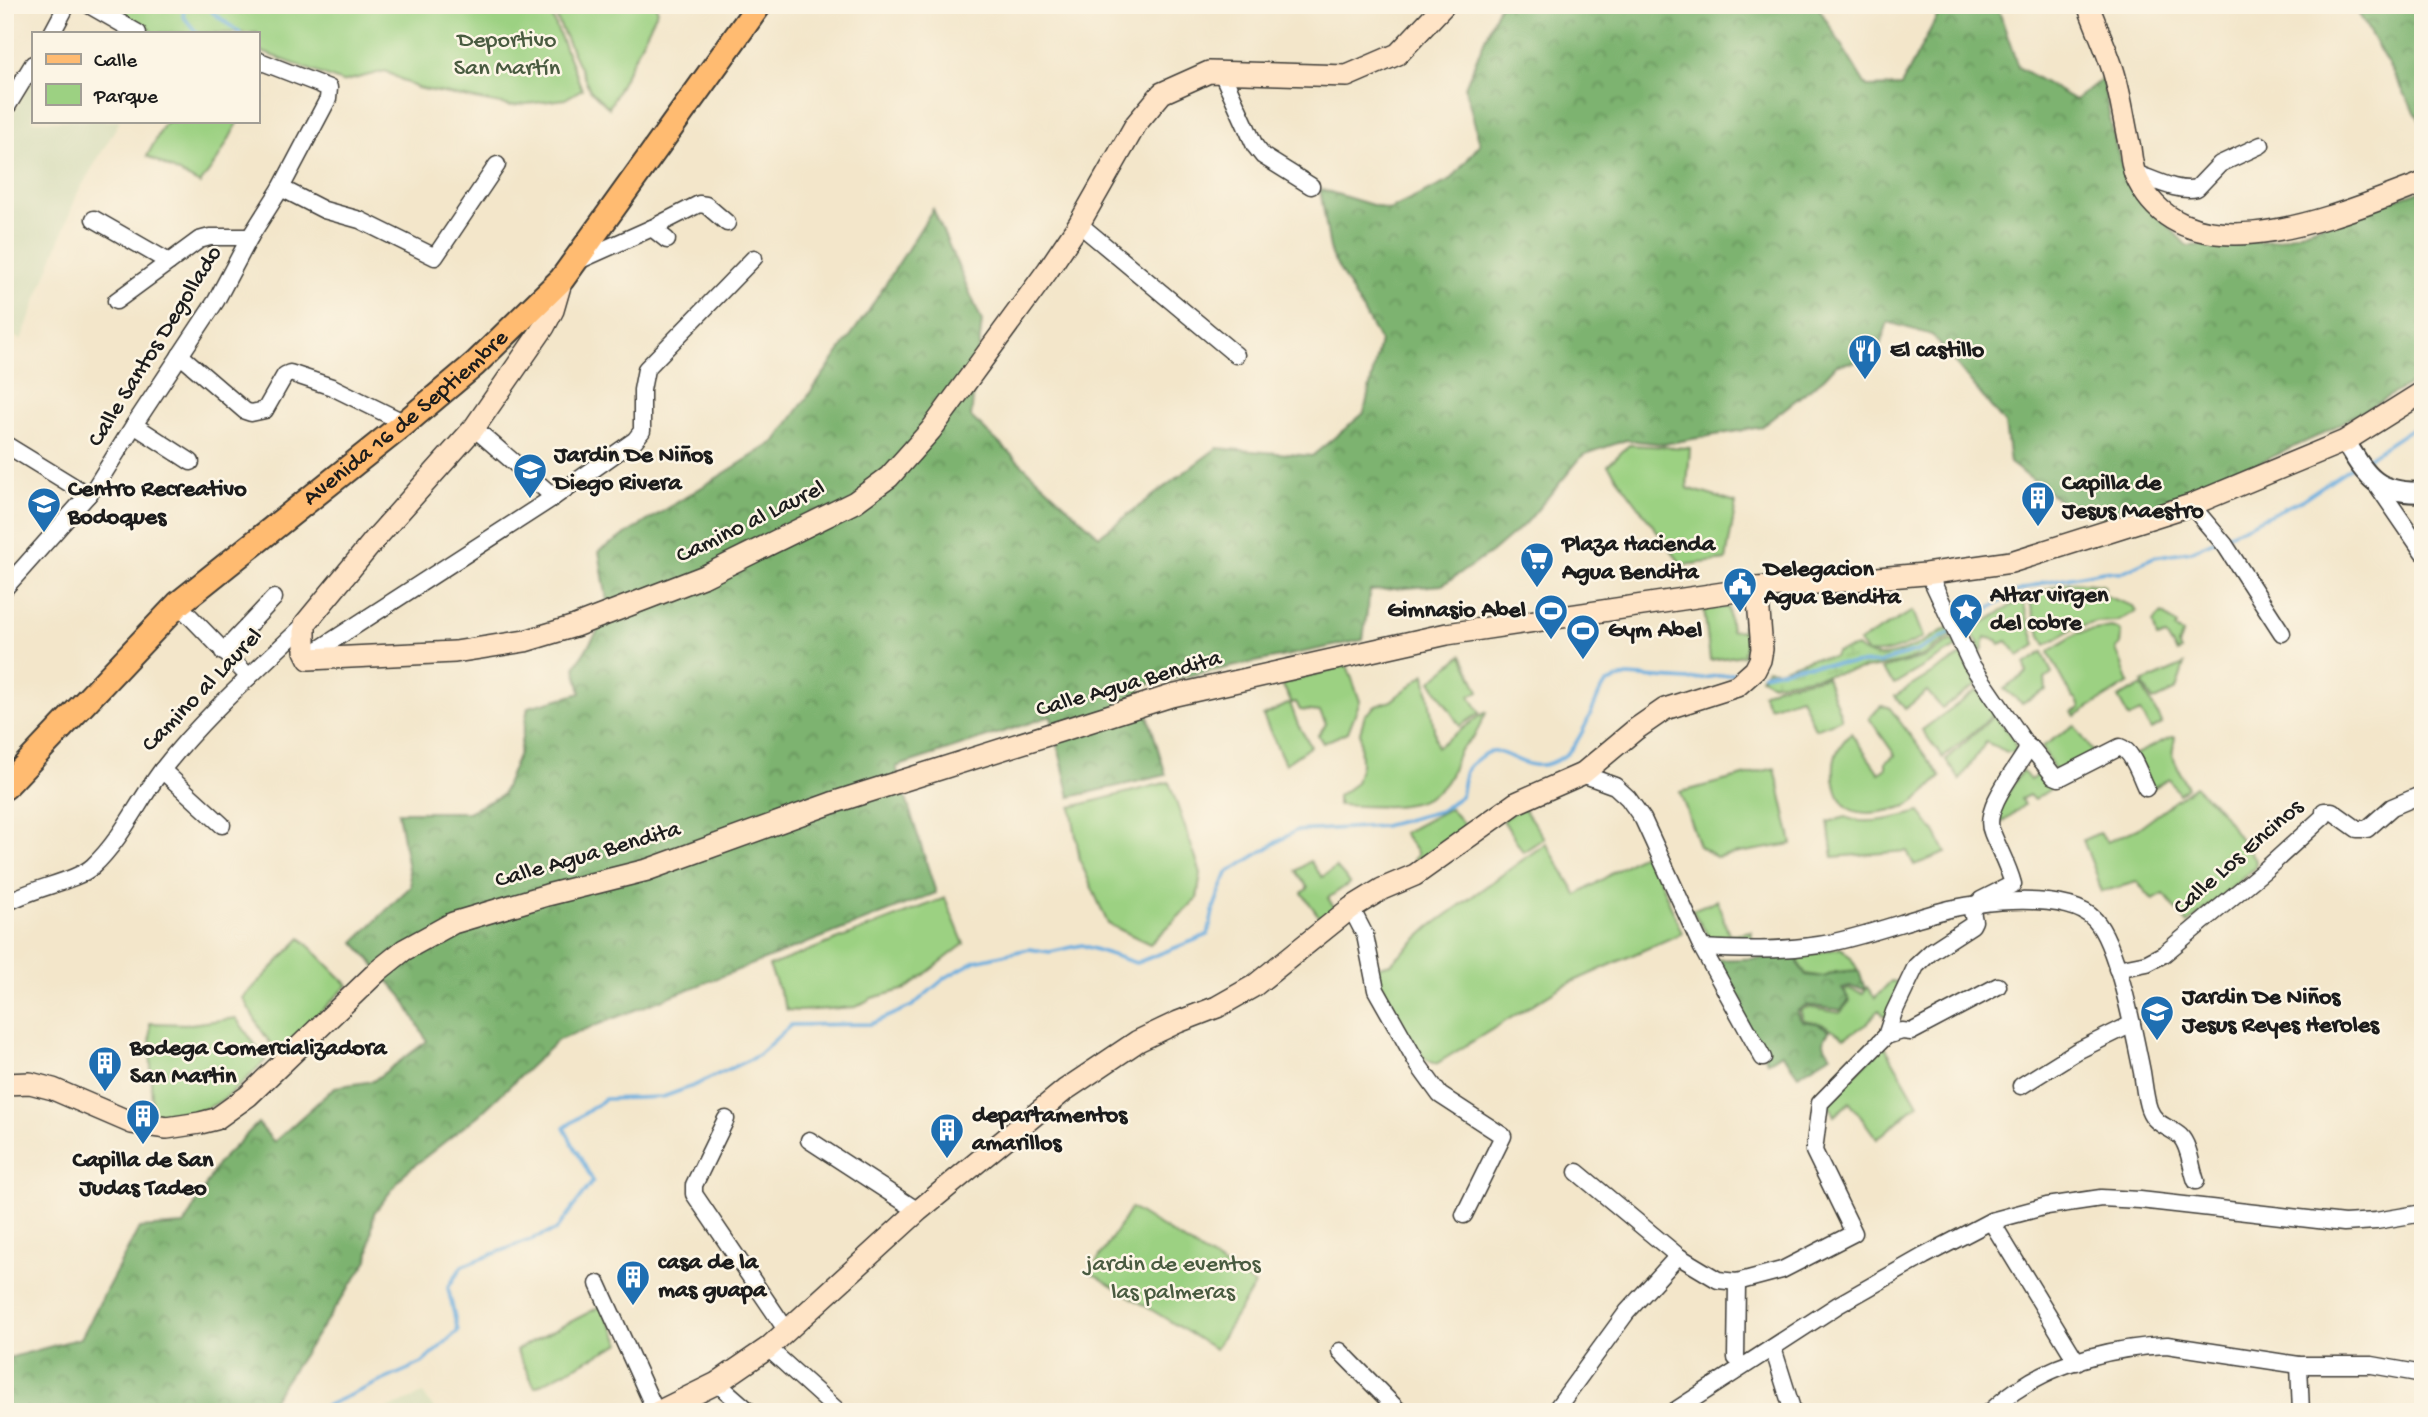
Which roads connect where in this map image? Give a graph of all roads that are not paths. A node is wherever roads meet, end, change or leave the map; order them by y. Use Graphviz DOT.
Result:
graph roads {
  1 [pos="67,5"];
  2 [pos="89,5"];
  3 [pos="759,5"];
  4 [pos="1444,5"];
  5 [pos="2088,5"];
  6 [pos="53,32"];
  7 [pos="136,32"];
  8 [pos="259,61"];
  9 [pos="32,66"];
  10 [pos="1221,71"];
  11 [pos="5,110"];
  12 [pos="2261,145"];
  13 [pos="497,164"];
  14 [pos="2135,173"];
  15 [pos="2423,183"];
  16 [pos="1311,186"];
  17 [pos="281,188"];
  18 [pos="94,219"];
  19 [pos="727,223"];
  20 [pos="1079,225"];
  21 [pos="652,228"];
  22 [pos="250,237"];
  23 [pos="667,240"];
  24 [pos="754,258"];
  25 [pos="169,262"];
  26 [pos="568,271"];
  27 [pos="116,301"];
  28 [pos="180,355"];
  29 [pos="1236,355"];
  30 [pos="2423,392"];
  31 [pos="405,424"];
  32 [pos="134,425"];
  33 [pos="474,428"];
  34 [pos="2345,441"];
  35 [pos="5,444"];
  36 [pos="191,463"];
  37 [pos="2377,485"];
  38 [pos="2423,492"];
  39 [pos="88,495"];
  40 [pos="554,497"];
  41 [pos="2190,505"];
  42 [pos="2423,552"];
  43 [pos="1932,581"];
  44 [pos="5,588"];
  45 [pos="1757,588"];
  46 [pos="274,598"];
  47 [pos="178,604"];
  48 [pos="305,624"];
  49 [pos="2282,633"];
  50 [pos="223,652"];
  51 [pos="307,657"];
  52 [pos="248,677"];
  53 [pos="2027,746"];
  54 [pos="162,770"];
  55 [pos="1582,775"];
  56 [pos="5,787"];
  57 [pos="2146,788"];
  58 [pos="2423,794"];
  59 [pos="222,825"];
  60 [pos="5,904"];
  61 [pos="1976,906"];
  62 [pos="1351,908"];
  63 [pos="1702,948"];
  64 [pos="2117,969"];
  65 [pos="1998,986"];
  66 [pos="2132,1024"];
  67 [pos="1886,1036"];
  68 [pos="1763,1058"];
  69 [pos="5,1084"];
  70 [pos="2021,1086"];
  71 [pos="726,1119"];
  72 [pos="808,1140"];
  73 [pos="1577,1172"];
  74 [pos="2196,1181"];
  75 [pos="918,1211"];
  76 [pos="2423,1213"];
  77 [pos="1464,1215"];
  78 [pos="1991,1222"];
  79 [pos="1678,1256"];
  80 [pos="1737,1282"];
  81 [pos="598,1284"];
  82 [pos="787,1331"];
  83 [pos="768,1348"];
  84 [pos="1773,1348"];
  85 [pos="1340,1351"];
  86 [pos="1736,1358"];
  87 [pos="2077,1362"];
  88 [pos="2299,1365"];
  89 [pos="2423,1374"];
  90 [pos="718,1383"];
  91 [pos="1993,1411"];
  92 [pos="657,1412"];
  93 [pos="750,1412"];
  94 [pos="839,1412"];
  95 [pos="1399,1412"];
  96 [pos="1554,1412"];
  97 [pos="1673,1412"];
  98 [pos="1793,1412"];
  99 [pos="2301,1412"];
  1 -- 6 [label="street"];
  2 -- 7 [label="street"];
  3 -- 26 [label="main road, Avenida 16 de Septiembre"];
  4 -- 10 [label="main road, Camino al Laurel"];
  5 -- 14 [label="main road"];
  8 -- 17 [label="street, Calle Santos Degollado"];
  9 -- 11 [label="street"];
  10 -- 16 [label="street"];
  10 -- 20 [label="main road, Camino al Laurel"];
  12 -- 14 [label="street"];
  13 -- 17 [label="street"];
  14 -- 15 [label="main road"];
  17 -- 22 [label="street, Calle Santos Degollado"];
  18 -- 25 [label="street"];
  19 -- 21 [label="street"];
  20 -- 29 [label="street"];
  20 -- 51 [label="main road, Camino al Laurel"];
  21 -- 23 [label="street"];
  21 -- 26 [label="street"];
  22 -- 25 [label="street"];
  22 -- 28 [label="street, Calle Santos Degollado"];
  24 -- 40 [label="street"];
  25 -- 27 [label="street"];
  26 -- 31 [label="main road, Avenida 16 de Septiembre"];
  26 -- 33 [label="main road"];
  28 -- 31 [label="street"];
  28 -- 32 [label="street, Calle Santos Degollado"];
  30 -- 34 [label="main road, Calle Agua Bendita"];
  31 -- 47 [label="main road, Avenida 16 de Septiembre"];
  32 -- 36 [label="street"];
  32 -- 39 [label="street, Calle Santos Degollado"];
  33 -- 40 [label="street"];
  33 -- 48 [label="main road"];
  34 -- 37 [label="street"];
  34 -- 41 [label="main road, Calle Agua Bendita"];
  35 -- 39 [label="street"];
  37 -- 38 [label="street"];
  37 -- 42 [label="street"];
  39 -- 44 [label="street, Calle Santos Degollado"];
  40 -- 51 [label="street"];
  41 -- 45 [label="main road, Calle Agua Bendita"];
  41 -- 49 [label="street"];
  43 -- 53 [label="street"];
  45 -- 55 [label="main road"];
  45 -- 69 [label="main road, Calle Agua Bendita"];
  46 -- 50 [label="street"];
  47 -- 50 [label="street"];
  47 -- 56 [label="main road, Avenida 16 de Septiembre"];
  48 -- 51 [label="main road, Camino al Laurel"];
  48 -- 52 [label="street, Camino al Laurel"];
  50 -- 52 [label="street"];
  52 -- 54 [label="street, Camino al Laurel"];
  53 -- 57 [label="street"];
  53 -- 61 [label="street"];
  54 -- 59 [label="street"];
  54 -- 60 [label="street, Camino al Laurel"];
  55 -- 62 [label="main road"];
  55 -- 63 [label="street"];
  58 -- 64 [label="street, Calle Los Encinos"];
  61 -- 63 [label="street"];
  61 -- 64 [label="street"];
  61 -- 67 [label="street"];
  62 -- 75 [label="main road"];
  62 -- 77 [label="street"];
  63 -- 68 [label="street"];
  64 -- 66 [label="street"];
  65 -- 67 [label="street"];
  66 -- 70 [label="street"];
  66 -- 74 [label="street"];
  67 -- 80 [label="street"];
  71 -- 82 [label="street"];
  72 -- 75 [label="street"];
  73 -- 79 [label="street"];
  75 -- 82 [label="main road"];
  76 -- 78 [label="street"];
  78 -- 84 [label="street"];
  78 -- 87 [label="street"];
  79 -- 80 [label="street"];
  79 -- 96 [label="street"];
  80 -- 86 [label="street"];
  81 -- 92 [label="street"];
  82 -- 83 [label="main road"];
  83 -- 90 [label="main road"];
  83 -- 94 [label="street"];
  84 -- 97 [label="street"];
  84 -- 98 [label="street"];
  85 -- 95 [label="street"];
  87 -- 88 [label="street"];
  87 -- 91 [label="street"];
  88 -- 89 [label="street"];
  88 -- 99 [label="street"];
  90 -- 92 [label="main road"];
  90 -- 93 [label="street"];
}
